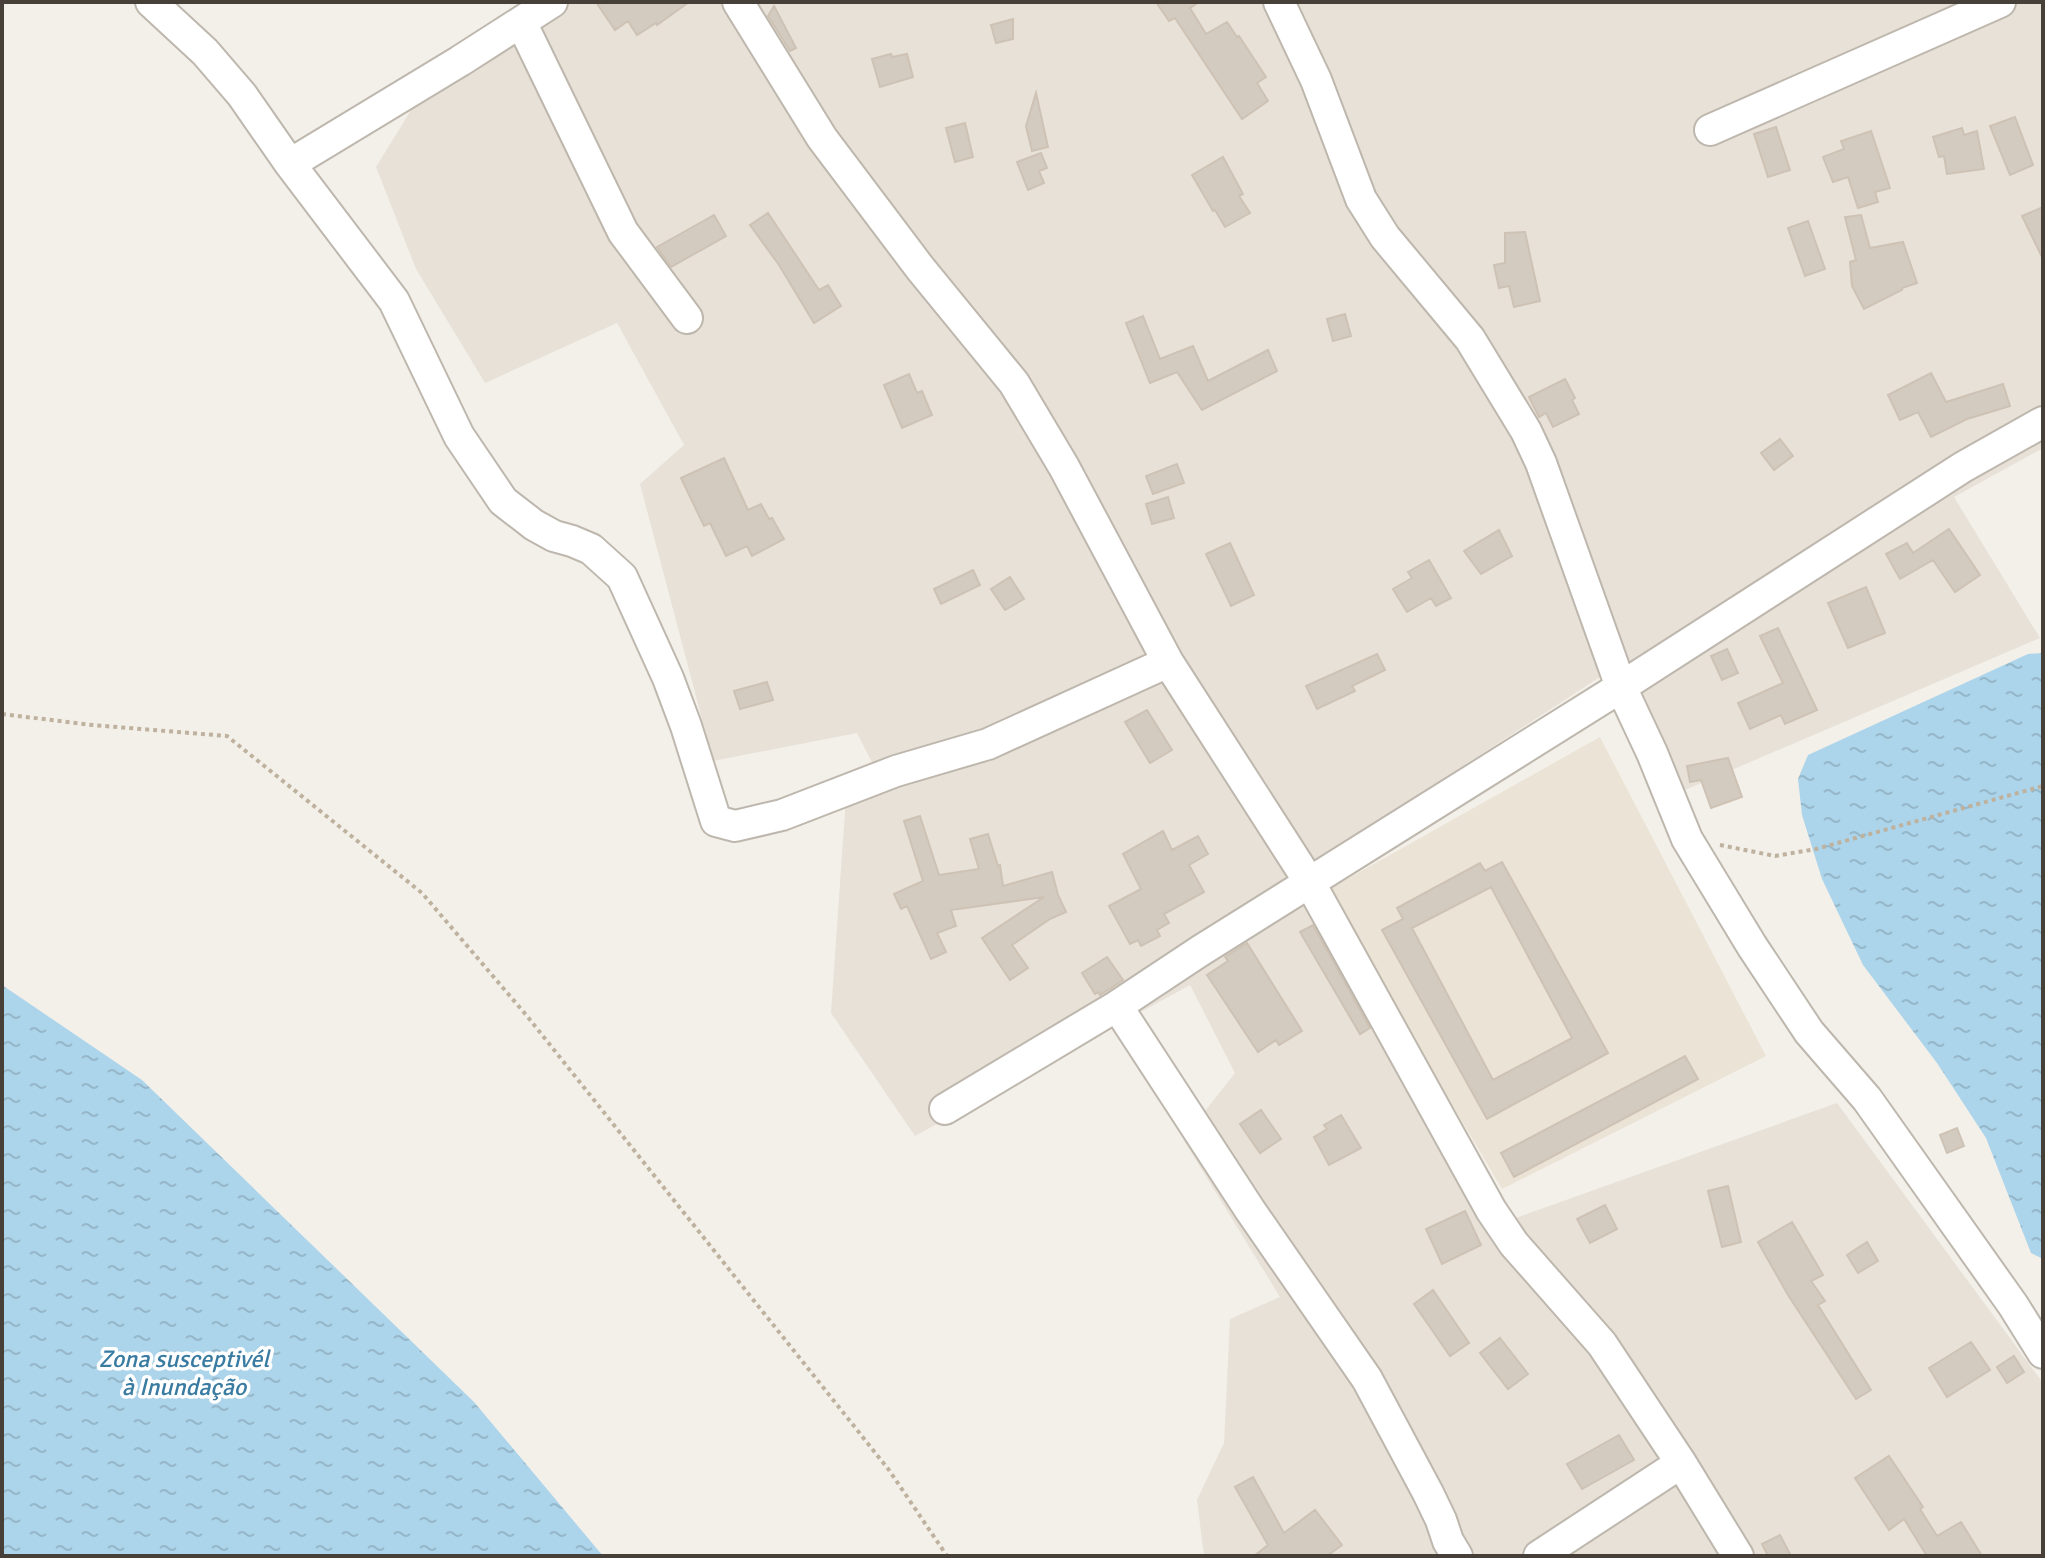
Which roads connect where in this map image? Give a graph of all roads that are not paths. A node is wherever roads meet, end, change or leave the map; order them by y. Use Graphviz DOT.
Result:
graph roads {
  1 [pos="151,2"];
  2 [pos="552,2"];
  3 [pos="738,2"];
  4 [pos="1279,2"];
  5 [pos="2000,2"];
  6 [pos="521,22"];
  7 [pos="1710,130"];
  8 [pos="290,164"];
  9 [pos="687,318"];
  10 [pos="2043,422"];
  11 [pos="1168,662"];
  12 [pos="1621,687"];
  13 [pos="1310,883"];
  14 [pos="1117,1006"];
  15 [pos="945,1109"];
  16 [pos="2013,1305"];
  17 [pos="2043,1311"];
  18 [pos="2043,1353"];
  19 [pos="1681,1463"];
  20 [pos="1457,1556"];
  21 [pos="1539,1556"];
  22 [pos="1738,1556"];
  1 -- 8 [label="street"];
  2 -- 6 [label="street"];
  3 -- 11 [label="street"];
  4 -- 12 [label="street"];
  5 -- 7 [label="street"];
  6 -- 8 [label="street"];
  6 -- 9 [label="street"];
  8 -- 11 [label="street"];
  10 -- 12 [label="street"];
  11 -- 13 [label="street"];
  12 -- 13 [label="street"];
  12 -- 16 [label="street"];
  13 -- 14 [label="street"];
  13 -- 19 [label="street"];
  14 -- 15 [label="street"];
  14 -- 20 [label="street"];
  16 -- 17 [label="street"];
  16 -- 18 [label="street"];
  19 -- 21 [label="street"];
  19 -- 22 [label="street"];
}
